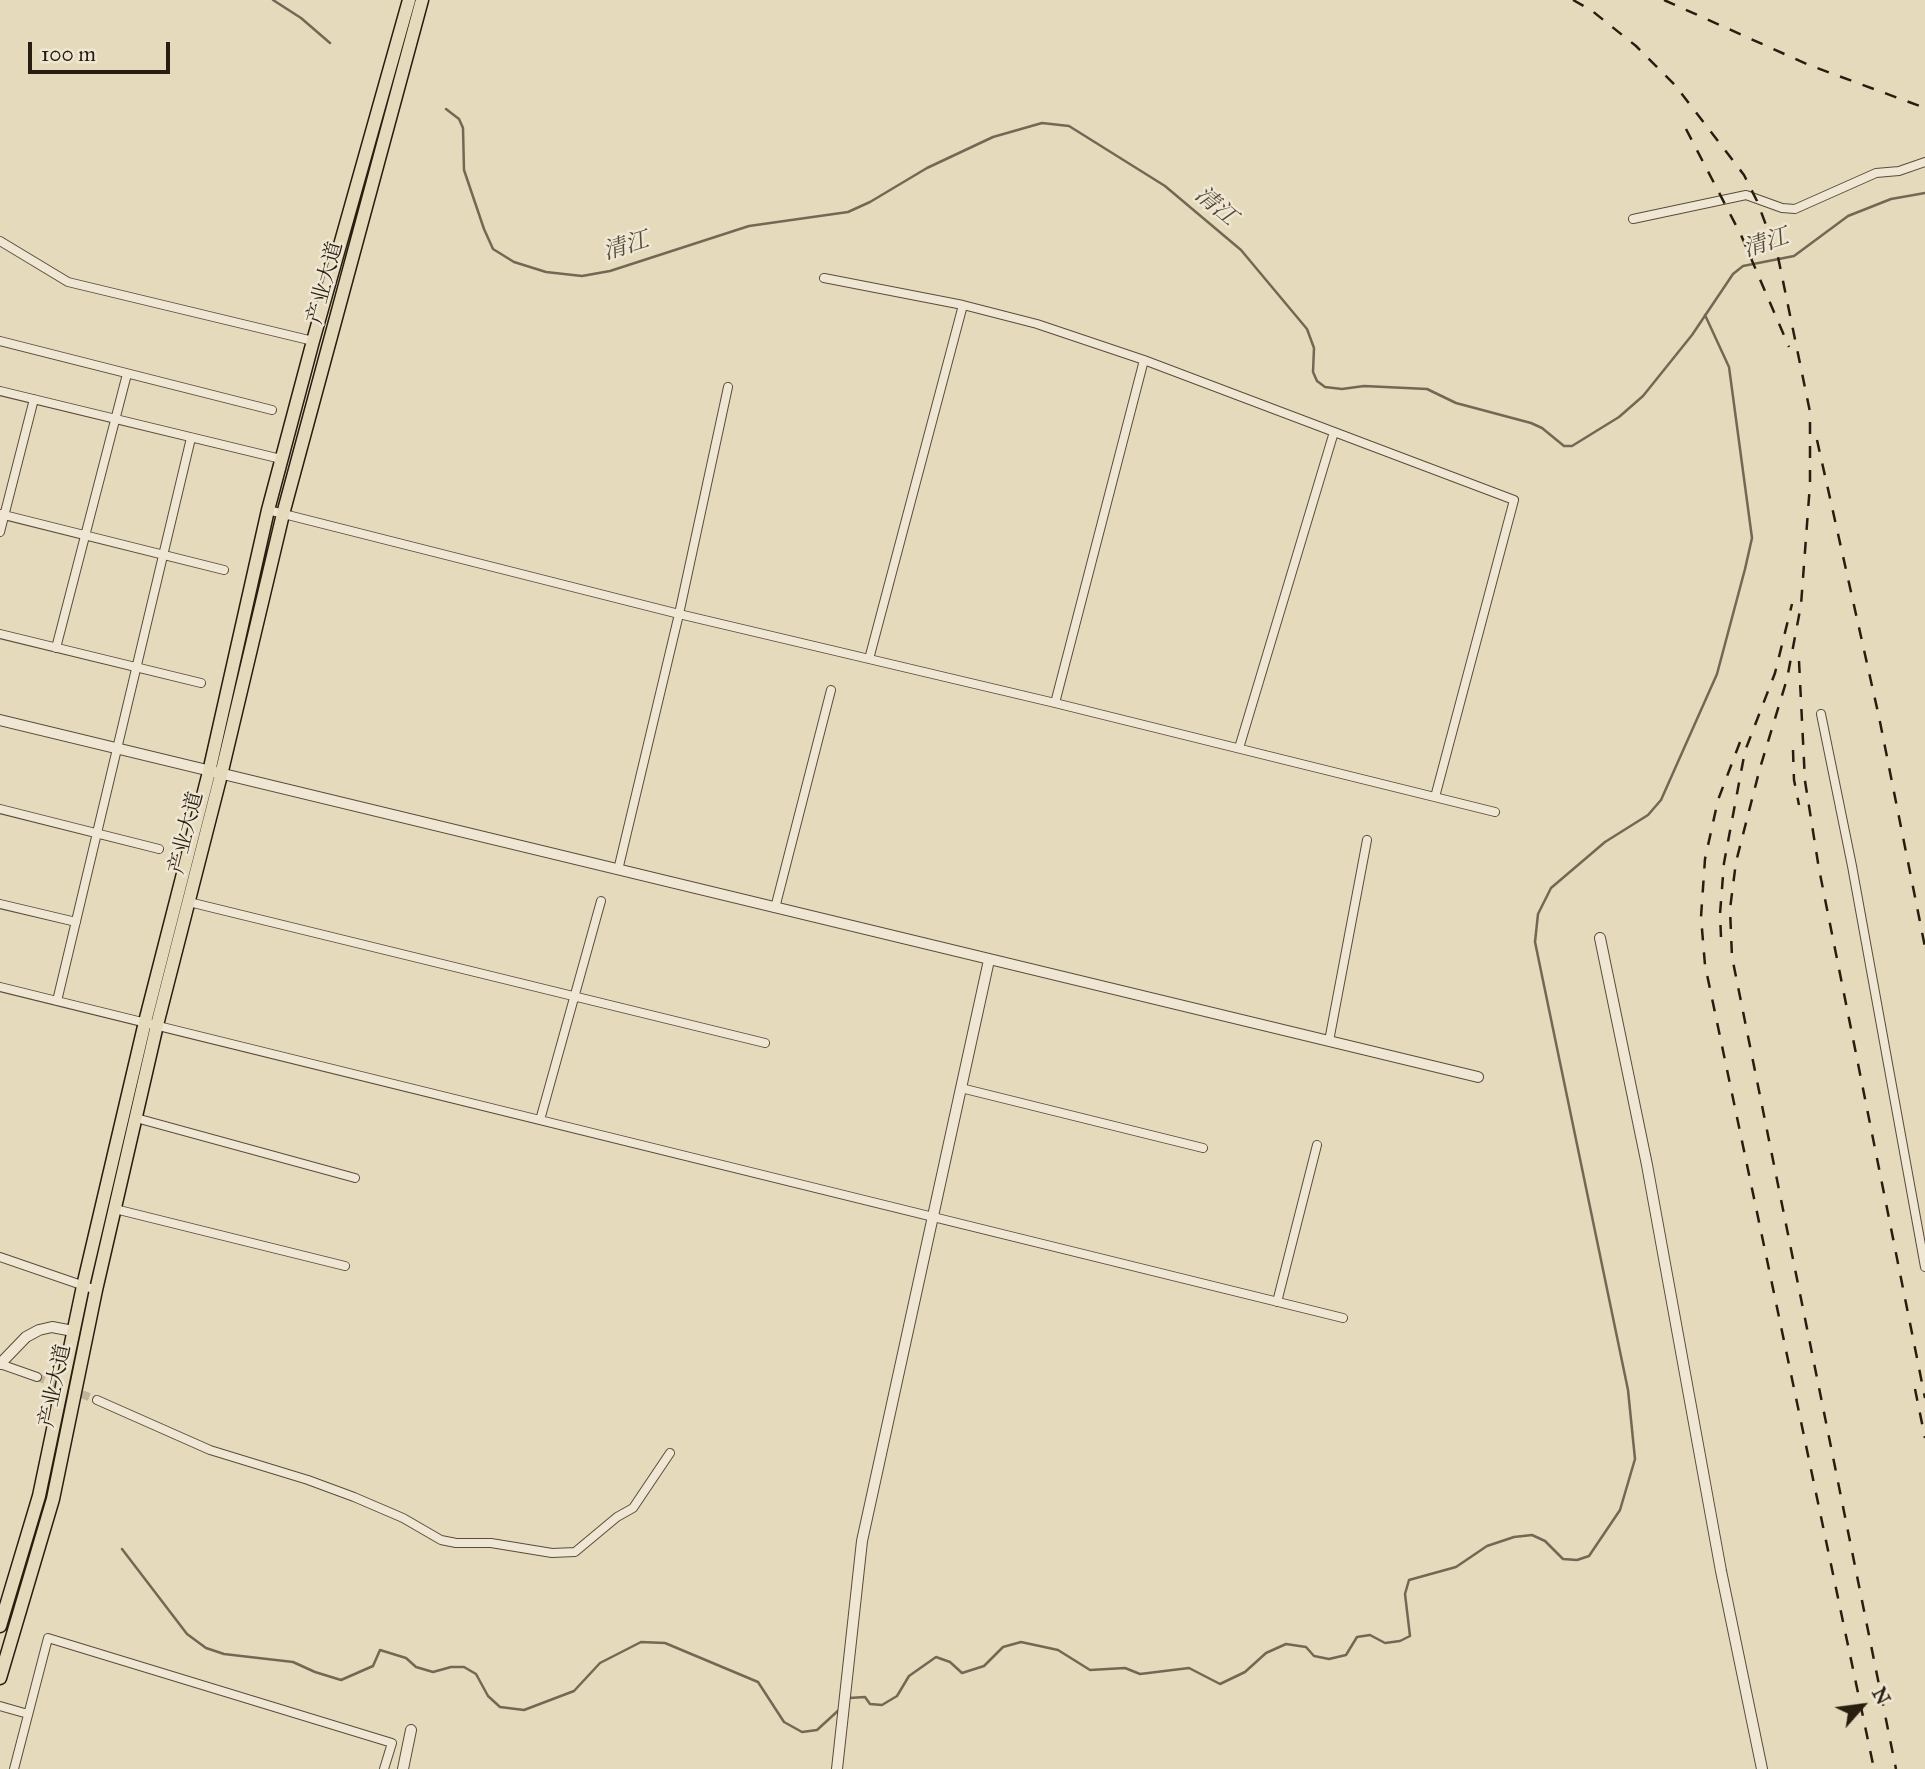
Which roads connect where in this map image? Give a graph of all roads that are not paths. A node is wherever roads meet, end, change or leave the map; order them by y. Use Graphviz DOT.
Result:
graph roads {
  1 [pos="409,0"];
  2 [pos="422,0"];
  3 [pos="1925,162"];
  4 [pos="1633,219"];
  5 [pos="0,241"];
  6 [pos="824,278"];
  7 [pos="963,305"];
  8 [pos="0,341"];
  9 [pos="313,341"];
  10 [pos="1144,360"];
  11 [pos="127,374"];
  12 [pos="728,387"];
  13 [pos="0,391"];
  14 [pos="34,399"];
  15 [pos="272,410"];
  16 [pos="116,419"];
  17 [pos="1334,432"];
  18 [pos="191,438"];
  19 [pos="281,460"];
  20 [pos="268,510"];
  21 [pos="2,514"];
  22 [pos="283,514"];
  23 [pos="0,532"];
  24 [pos="85,535"];
  25 [pos="163,555"];
  26 [pos="224,570"];
  27 [pos="679,614"];
  28 [pos="0,634"];
  29 [pos="56,648"];
  30 [pos="869,659"];
  31 [pos="136,667"];
  32 [pos="201,683"];
  33 [pos="831,690"];
  34 [pos="1055,703"];
  35 [pos="1821,714"];
  36 [pos="0,720"];
  37 [pos="1239,748"];
  38 [pos="117,749"];
  39 [pos="215,774"];
  40 [pos="1435,797"];
  41 [pos="0,809"];
  42 [pos="1495,812"];
  43 [pos="97,833"];
  44 [pos="1367,840"];
  45 [pos="159,849"];
  46 [pos="618,870"];
  47 [pos="601,901"];
  48 [pos="189,902"];
  49 [pos="0,904"];
  50 [pos="775,908"];
  51 [pos="76,922"];
  52 [pos="1600,938"];
  53 [pos="989,960"];
  54 [pos="0,987"];
  55 [pos="574,996"];
  56 [pos="57,1001"];
  57 [pos="151,1024"];
  58 [pos="1329,1041"];
  59 [pos="765,1043"];
  60 [pos="1478,1077"];
  61 [pos="961,1088"];
  62 [pos="136,1118"];
  63 [pos="540,1120"];
  64 [pos="1317,1145"];
  65 [pos="1203,1147"];
  66 [pos="355,1178"];
  67 [pos="115,1209"];
  68 [pos="933,1217"];
  69 [pos="0,1257"];
  70 [pos="345,1266"];
  71 [pos="1925,1267"];
  72 [pos="83,1286"];
  73 [pos="96,1290"];
  74 [pos="1278,1302"];
  75 [pos="1343,1318"];
  76 [pos="73,1331"];
  77 [pos="0,1364"];
  78 [pos="37,1377"];
  79 [pos="97,1400"];
  80 [pos="670,1453"];
  81 [pos="0,1626"];
  82 [pos="0,1678"];
  83 [pos="0,1706"];
  84 [pos="28,1714"];
  85 [pos="411,1730"];
  86 [pos="14,1769"];
  87 [pos="384,1769"];
  88 [pos="402,1769"];
  89 [pos="837,1769"];
  90 [pos="1762,1769"];
  1 -- 9 [label="main road, 产业大道"];
  2 -- 22 [label="main road, 产业大道"];
  3 -- 4 [label="street"];
  5 -- 9 [label="street"];
  6 -- 7 [label="street"];
  7 -- 10 [label="street"];
  7 -- 30 [label="street"];
  8 -- 11 [label="street"];
  9 -- 19 [label="main road, 产业大道"];
  10 -- 17 [label="street"];
  10 -- 34 [label="street"];
  11 -- 15 [label="street"];
  11 -- 16 [label="street"];
  12 -- 27 [label="street"];
  13 -- 14 [label="street"];
  14 -- 16 [label="street"];
  14 -- 21 [label="street"];
  16 -- 18 [label="street"];
  16 -- 24 [label="street"];
  17 -- 37 [label="street"];
  17 -- 40 [label="street"];
  18 -- 19 [label="street"];
  18 -- 25 [label="street"];
  19 -- 20 [label="main road, 产业大道"];
  20 -- 22 [label="street"];
  20 -- 39 [label="main road, 产业大道"];
  21 -- 23 [label="street"];
  21 -- 24 [label="street"];
  22 -- 27 [label="street"];
  22 -- 39 [label="main road, 产业大道"];
  24 -- 25 [label="street"];
  24 -- 29 [label="street"];
  25 -- 26 [label="street"];
  25 -- 31 [label="street"];
  27 -- 30 [label="street"];
  27 -- 46 [label="street"];
  28 -- 29 [label="street"];
  29 -- 31 [label="street"];
  30 -- 34 [label="street"];
  31 -- 32 [label="street"];
  31 -- 38 [label="street"];
  33 -- 50 [label="street"];
  34 -- 37 [label="street"];
  35 -- 71 [label="street"];
  36 -- 38 [label="street"];
  37 -- 40 [label="street"];
  38 -- 39 [label="street"];
  38 -- 43 [label="street"];
  39 -- 46 [label="street"];
  39 -- 48 [label="main road, 产业大道"];
  39 -- 57 [label="main road, 产业大道"];
  40 -- 42 [label="street"];
  41 -- 43 [label="street"];
  43 -- 45 [label="street"];
  43 -- 51 [label="street"];
  44 -- 58 [label="street"];
  46 -- 50 [label="street"];
  47 -- 55 [label="street"];
  48 -- 55 [label="street"];
  48 -- 57 [label="main road, 产业大道"];
  49 -- 51 [label="street"];
  50 -- 53 [label="street"];
  51 -- 56 [label="street"];
  52 -- 90 [label="street"];
  53 -- 58 [label="street"];
  53 -- 61 [label="street"];
  54 -- 56 [label="street"];
  55 -- 59 [label="street"];
  55 -- 63 [label="street"];
  56 -- 57 [label="street"];
  57 -- 62 [label="main road, 产业大道"];
  57 -- 63 [label="street"];
  57 -- 72 [label="main road, 产业大道"];
  58 -- 60 [label="street"];
  61 -- 65 [label="street"];
  61 -- 68 [label="street"];
  62 -- 66 [label="street"];
  62 -- 67 [label="main road, 产业大道"];
  63 -- 68 [label="street"];
  64 -- 74 [label="street"];
  67 -- 70 [label="street"];
  67 -- 73 [label="main road, 产业大道"];
  68 -- 74 [label="street"];
  68 -- 89 [label="street"];
  69 -- 72 [label="street"];
  72 -- 73 [label="street"];
  72 -- 76 [label="main road, 产业大道"];
  73 -- 82 [label="main road, 产业大道"];
  74 -- 75 [label="street"];
  76 -- 77 [label="street"];
  76 -- 81 [label="main road, 产业大道"];
  77 -- 78 [label="street"];
  79 -- 80 [label="street"];
  83 -- 84 [label="street"];
  84 -- 86 [label="street"];
  84 -- 87 [label="street"];
  85 -- 88 [label="street"];
}
